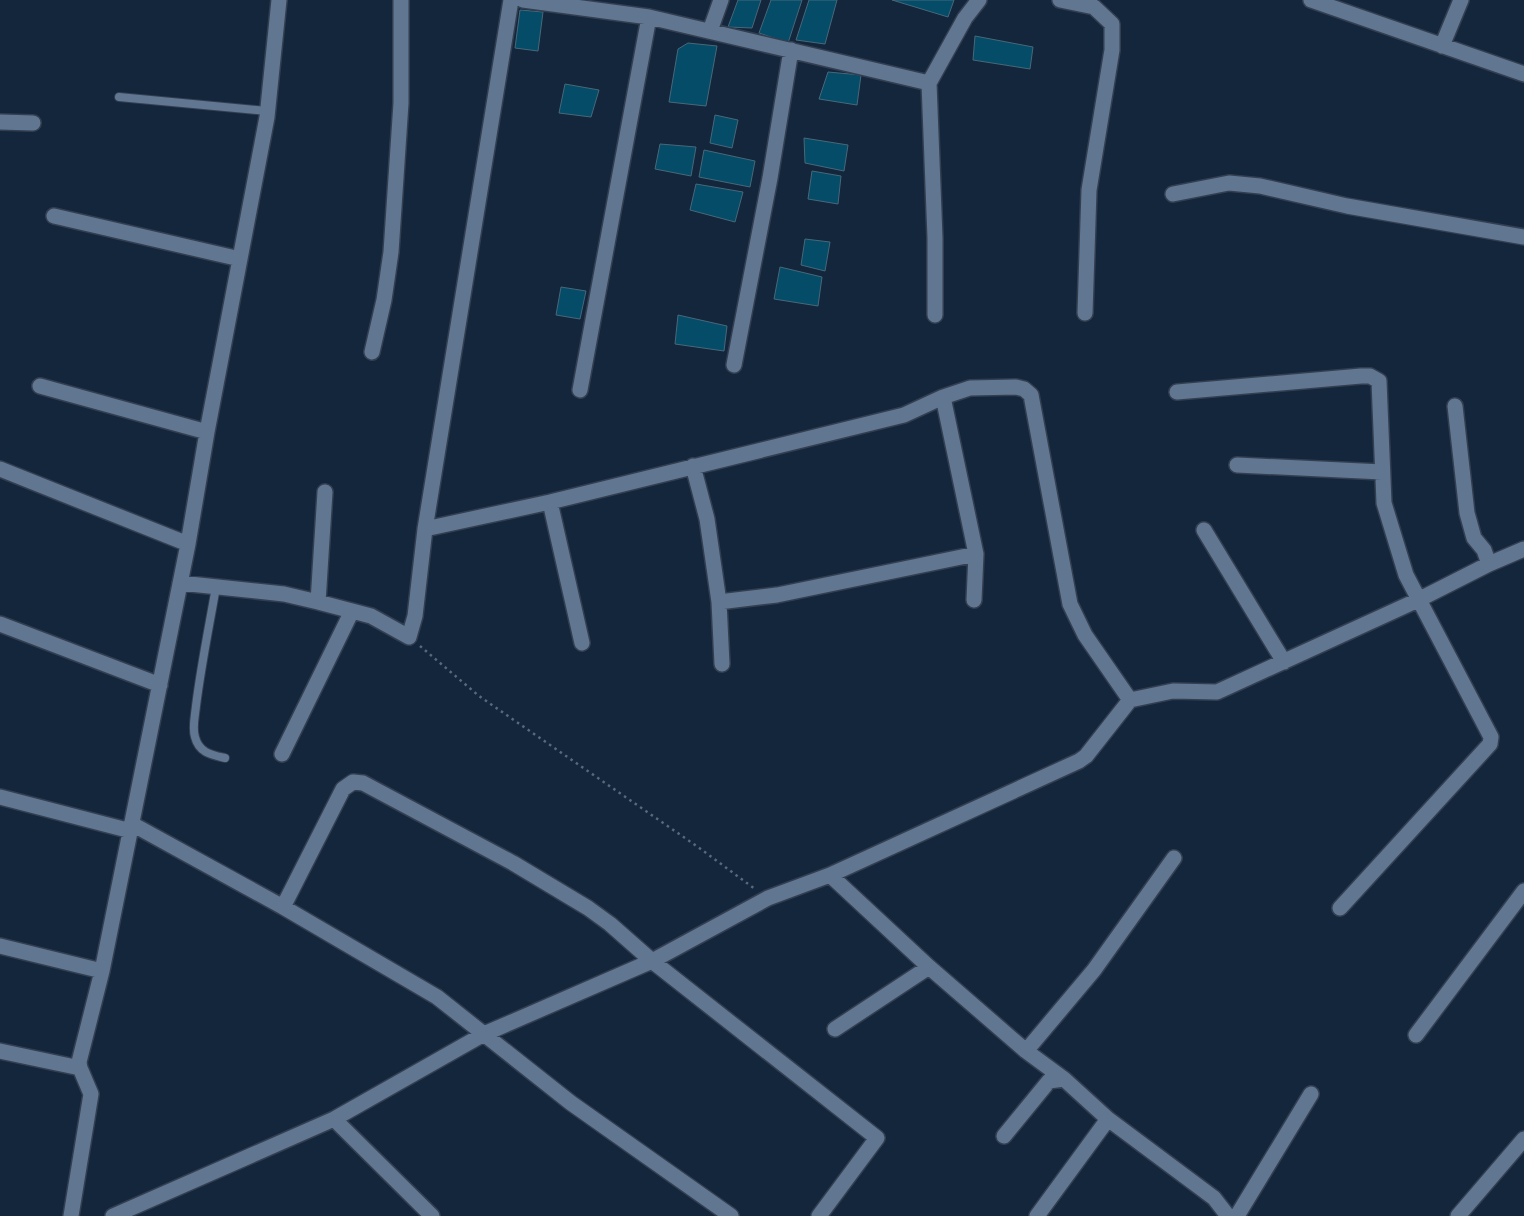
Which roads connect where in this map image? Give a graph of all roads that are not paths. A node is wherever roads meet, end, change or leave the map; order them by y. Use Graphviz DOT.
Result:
graph roads {
  1 [pos="279,0"];
  2 [pos="401,0"];
  3 [pos="511,0"];
  4 [pos="523,0"];
  5 [pos="721,0"];
  6 [pos="979,0"];
  7 [pos="1060,0"];
  8 [pos="1311,0"];
  9 [pos="1461,0"];
  10 [pos="649,17"];
  11 [pos="710,32"];
  12 [pos="1442,46"];
  13 [pos="791,50"];
  14 [pos="1524,74"];
  15 [pos="929,83"];
  16 [pos="119,97"];
  17 [pos="267,111"];
  18 [pos="0,122"];
  19 [pos="33,123"];
  20 [pos="1173,194"];
  21 [pos="54,216"];
  22 [pos="1524,237"];
  23 [pos="240,259"];
  24 [pos="1086,312"];
  25 [pos="935,314"];
  26 [pos="372,352"];
  27 [pos="734,365"];
  28 [pos="40,386"];
  29 [pos="580,390"];
  30 [pos="1177,392"];
  31 [pos="943,397"];
  32 [pos="1455,406"];
  33 [pos="207,432"];
  34 [pos="1237,465"];
  35 [pos="693,466"];
  36 [pos="0,469"];
  37 [pos="1382,472"];
  38 [pos="325,492"];
  39 [pos="550,502"];
  40 [pos="425,529"];
  41 [pos="1204,530"];
  42 [pos="188,544"];
  43 [pos="1524,549"];
  44 [pos="976,554"];
  45 [pos="1490,564"];
  46 [pos="180,583"];
  47 [pos="216,587"];
  48 [pos="974,600"];
  49 [pos="1418,600"];
  50 [pos="318,602"];
  51 [pos="719,602"];
  52 [pos="352,611"];
  53 [pos="0,624"];
  54 [pos="582,642"];
  55 [pos="1284,662"];
  56 [pos="722,664"];
  57 [pos="160,685"];
  58 [pos="1130,700"];
  59 [pos="282,754"];
  60 [pos="225,758"];
  61 [pos="0,797"];
  62 [pos="132,828"];
  63 [pos="1174,858"];
  64 [pos="830,875"];
  65 [pos="1524,891"];
  66 [pos="283,907"];
  67 [pos="1340,908"];
  68 [pos="0,946"];
  69 [pos="652,961"];
  70 [pos="930,967"];
  71 [pos="102,972"];
  72 [pos="835,1029"];
  73 [pos="484,1034"];
  74 [pos="1416,1035"];
  75 [pos="0,1051"];
  76 [pos="1026,1051"];
  77 [pos="80,1068"];
  78 [pos="1064,1079"];
  79 [pos="1310,1094"];
  80 [pos="334,1119"];
  81 [pos="1108,1119"];
  82 [pos="1004,1136"];
  83 [pos="1524,1138"];
  84 [pos="71,1216"];
  85 [pos="113,1216"];
  86 [pos="432,1216"];
  87 [pos="731,1216"];
  88 [pos="819,1216"];
  89 [pos="1038,1216"];
  90 [pos="1228,1216"];
  91 [pos="1237,1216"];
  92 [pos="1458,1216"];
  1 -- 17 [label="street"];
  2 -- 26 [label="street"];
  3 -- 40 [label="street"];
  4 -- 10 [label="street"];
  5 -- 11 [label="street"];
  6 -- 15 [label="street"];
  7 -- 24 [label="street"];
  8 -- 12 [label="street"];
  9 -- 12 [label="street"];
  10 -- 11 [label="street"];
  10 -- 29 [label="street"];
  11 -- 13 [label="street"];
  12 -- 14 [label="street"];
  13 -- 15 [label="street"];
  13 -- 27 [label="street"];
  15 -- 25 [label="street"];
  16 -- 17 [label="lane"];
  17 -- 23 [label="street"];
  18 -- 19 [label="street"];
  20 -- 22 [label="street"];
  21 -- 23 [label="street"];
  23 -- 33 [label="street"];
  28 -- 33 [label="street"];
  30 -- 37 [label="street"];
  31 -- 35 [label="street"];
  31 -- 44 [label="street"];
  31 -- 58 [label="street"];
  32 -- 45 [label="street"];
  33 -- 42 [label="street"];
  34 -- 37 [label="street"];
  35 -- 39 [label="street"];
  35 -- 51 [label="street"];
  36 -- 42 [label="street"];
  37 -- 49 [label="street"];
  38 -- 50 [label="street"];
  39 -- 40 [label="street"];
  39 -- 54 [label="street"];
  40 -- 52 [label="street"];
  41 -- 55 [label="street"];
  42 -- 46 [label="street"];
  43 -- 45 [label="street"];
  44 -- 48 [label="street"];
  44 -- 51 [label="street"];
  45 -- 49 [label="street"];
  46 -- 47 [label="street"];
  46 -- 57 [label="street"];
  47 -- 50 [label="street"];
  47 -- 60 [label="lane"];
  49 -- 55 [label="street"];
  49 -- 67 [label="street"];
  50 -- 52 [label="street"];
  51 -- 56 [label="street"];
  52 -- 59 [label="street"];
  53 -- 57 [label="street"];
  55 -- 58 [label="street"];
  57 -- 62 [label="street"];
  58 -- 64 [label="street"];
  61 -- 62 [label="street"];
  62 -- 66 [label="street"];
  62 -- 71 [label="street"];
  63 -- 76 [label="street"];
  64 -- 69 [label="street"];
  64 -- 70 [label="street"];
  65 -- 74 [label="street"];
  66 -- 69 [label="street"];
  66 -- 73 [label="street"];
  68 -- 71 [label="street"];
  69 -- 73 [label="street"];
  69 -- 88 [label="street"];
  70 -- 72 [label="street"];
  70 -- 76 [label="street"];
  71 -- 77 [label="street"];
  73 -- 80 [label="street"];
  73 -- 87 [label="street"];
  75 -- 77 [label="street"];
  76 -- 78 [label="street"];
  77 -- 84 [label="street"];
  78 -- 81 [label="street"];
  78 -- 82 [label="street"];
  79 -- 91 [label="street"];
  80 -- 85 [label="street"];
  80 -- 86 [label="street"];
  81 -- 89 [label="street"];
  81 -- 90 [label="street"];
  83 -- 92 [label="street"];
}
